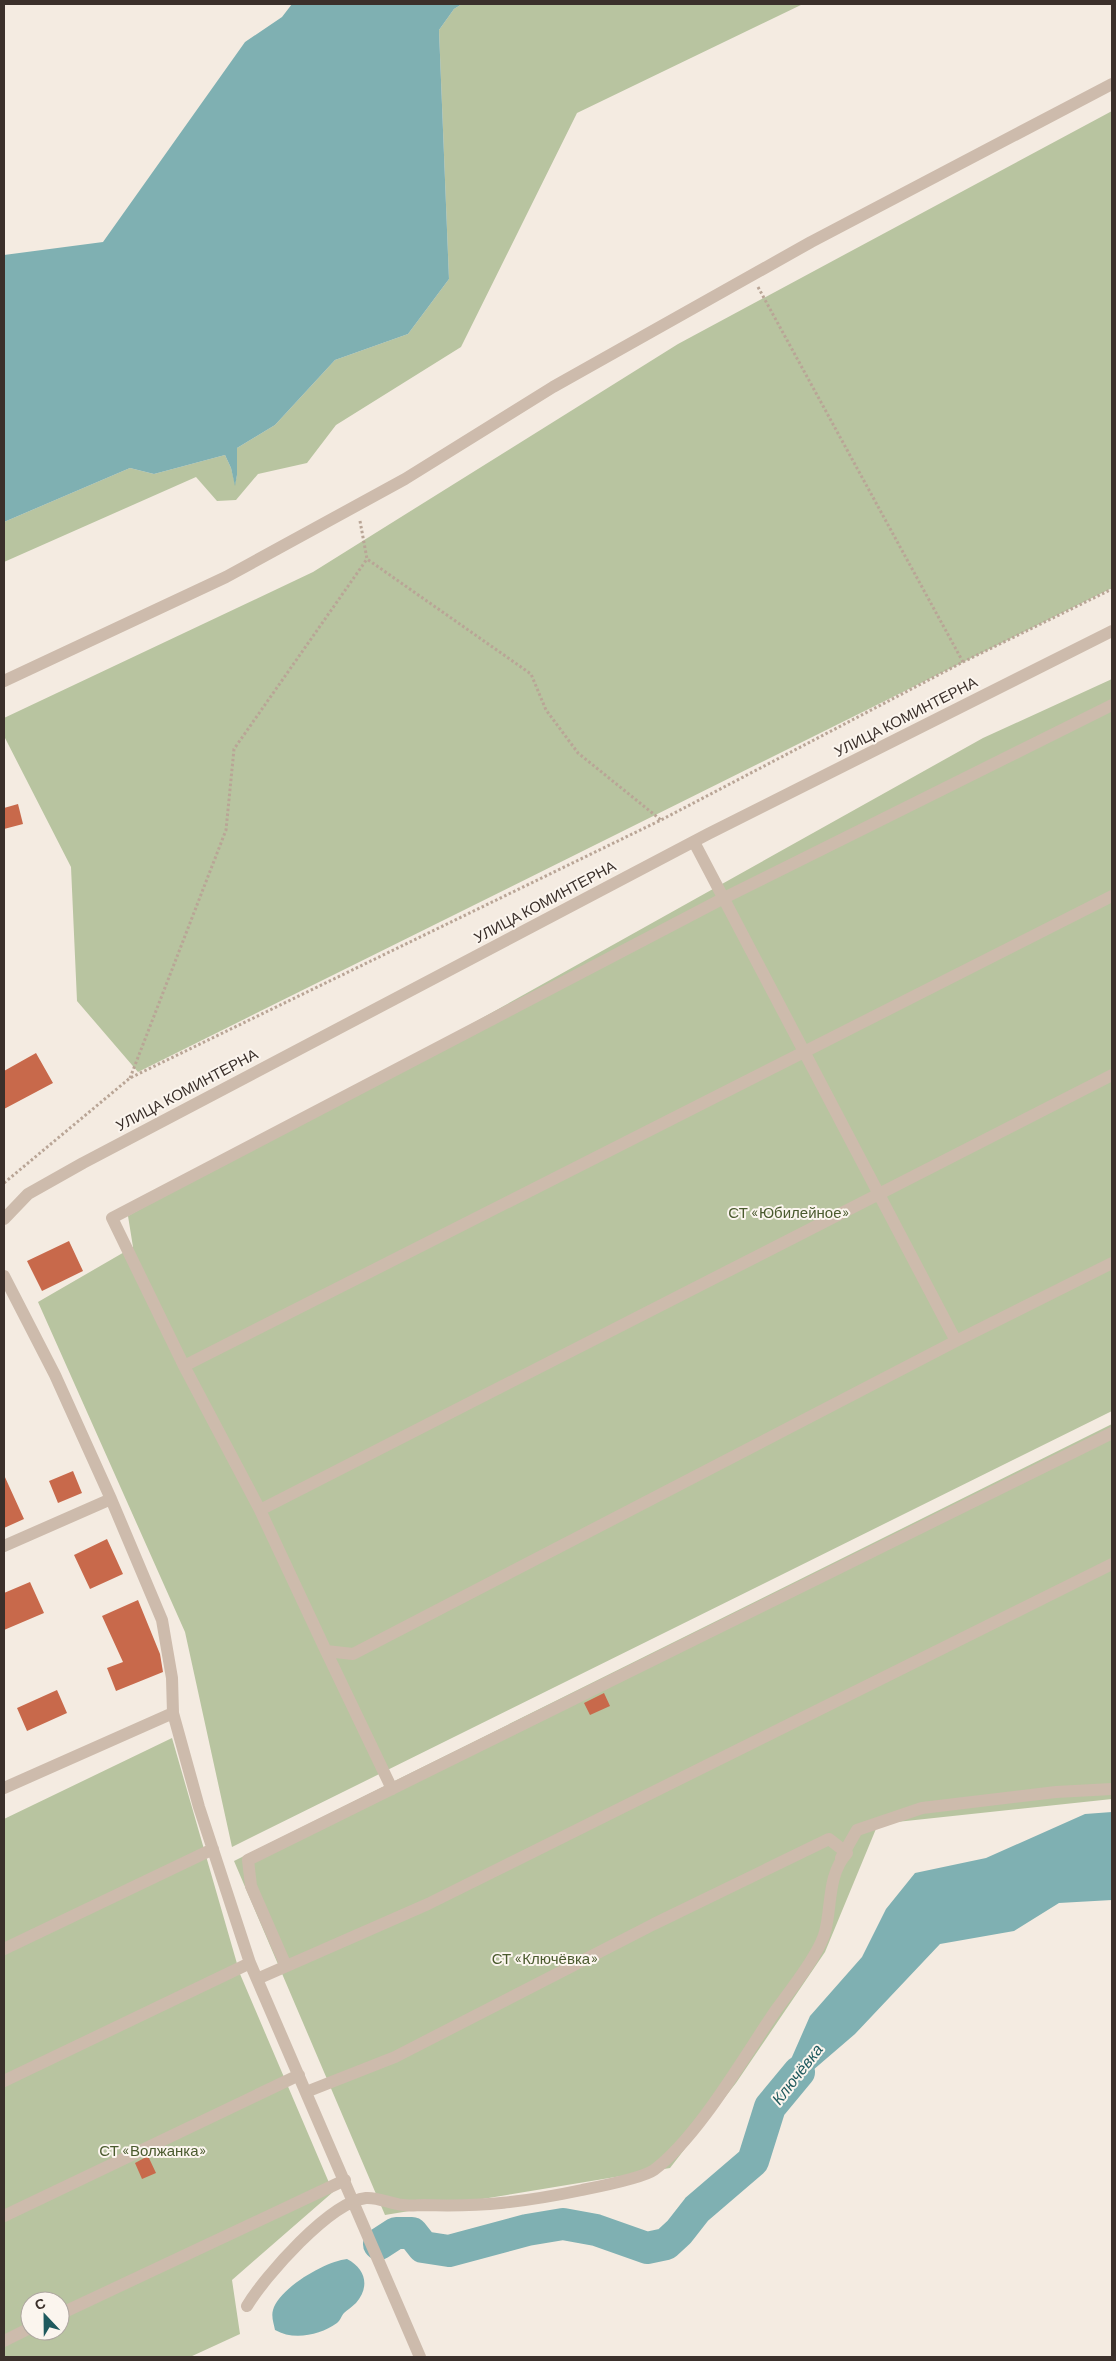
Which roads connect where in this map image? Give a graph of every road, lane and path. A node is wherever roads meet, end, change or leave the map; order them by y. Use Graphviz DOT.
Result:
graph roads {
  1 [pos="1112,84"];
  2 [pos="752,275"];
  3 [pos="357,506"];
  4 [pos="367,559"];
  5 [pos="1112,589"];
  6 [pos="1112,631"];
  7 [pos="963,662"];
  8 [pos="4,681"];
  9 [pos="1112,705"];
  10 [pos="661,820"];
  11 [pos="694,842"];
  12 [pos="1112,896"];
  13 [pos="724,898"];
  14 [pos="804,1051"];
  15 [pos="1112,1075"];
  16 [pos="130,1078"];
  17 [pos="4,1183"];
  18 [pos="878,1193"];
  19 [pos="4,1219"];
  20 [pos="1112,1263"];
  21 [pos="4,1276"];
  22 [pos="956,1341"];
  23 [pos="184,1366"];
  24 [pos="1112,1433"];
  25 [pos="111,1499"];
  26 [pos="260,1510"];
  27 [pos="4,1546"];
  28 [pos="1112,1564"];
  29 [pos="326,1651"];
  30 [pos="173,1713"];
  31 [pos="4,1788"];
  32 [pos="392,1789"];
  33 [pos="1112,1789"];
  34 [pos="213,1849"];
  35 [pos="842,1856"];
  36 [pos="4,1948"];
  37 [pos="250,1963"];
  38 [pos="286,1966"];
  39 [pos="257,1979"];
  40 [pos="299,2074"];
  41 [pos="4,2081"];
  42 [pos="306,2092"];
  43 [pos="345,2180"];
  44 [pos="354,2202"];
  45 [pos="4,2216"];
  46 [pos="247,2306"];
  47 [pos="70,2309"];
  48 [pos="20,2333"];
  49 [pos="4,2341"];
  50 [pos="420,2357"];
  1 -- 2 [label="street"];
  2 -- 3 [label="street"];
  2 -- 7 [label="path"];
  3 -- 4 [label="path"];
  3 -- 8 [label="street"];
  4 -- 10 [label="path"];
  4 -- 16 [label="path"];
  5 -- 7 [label="path"];
  6 -- 11 [label="street, УЛИЦА КОМИНТЕРНА"];
  7 -- 10 [label="path"];
  9 -- 13 [label="street"];
  10 -- 16 [label="path"];
  11 -- 13 [label="street"];
  11 -- 19 [label="street, УЛИЦА КОМИНТЕРНА"];
  12 -- 14 [label="street"];
  13 -- 14 [label="street"];
  13 -- 23 [label="street"];
  14 -- 18 [label="street"];
  14 -- 23 [label="street"];
  15 -- 18 [label="street"];
  16 -- 17 [label="path"];
  18 -- 22 [label="street"];
  18 -- 26 [label="street"];
  20 -- 22 [label="street"];
  21 -- 25 [label="street"];
  22 -- 29 [label="street"];
  23 -- 26 [label="street"];
  24 -- 32 [label="street"];
  25 -- 27 [label="street"];
  25 -- 30 [label="street"];
  26 -- 29 [label="street"];
  28 -- 38 [label="street"];
  29 -- 32 [label="street"];
  30 -- 31 [label="street"];
  30 -- 34 [label="street"];
  32 -- 38 [label="street"];
  33 -- 35 [label="street"];
  34 -- 36 [label="street"];
  34 -- 37 [label="street"];
  35 -- 42 [label="street"];
  35 -- 44 [label="street"];
  37 -- 39 [label="street"];
  37 -- 41 [label="street"];
  38 -- 39 [label="street"];
  39 -- 40 [label="street"];
  40 -- 42 [label="street"];
  40 -- 45 [label="street"];
  42 -- 43 [label="street"];
  43 -- 44 [label="street"];
  43 -- 47 [label="street"];
  44 -- 46 [label="street"];
  44 -- 50 [label="street"];
  48 -- 49 [label="street"];
}
